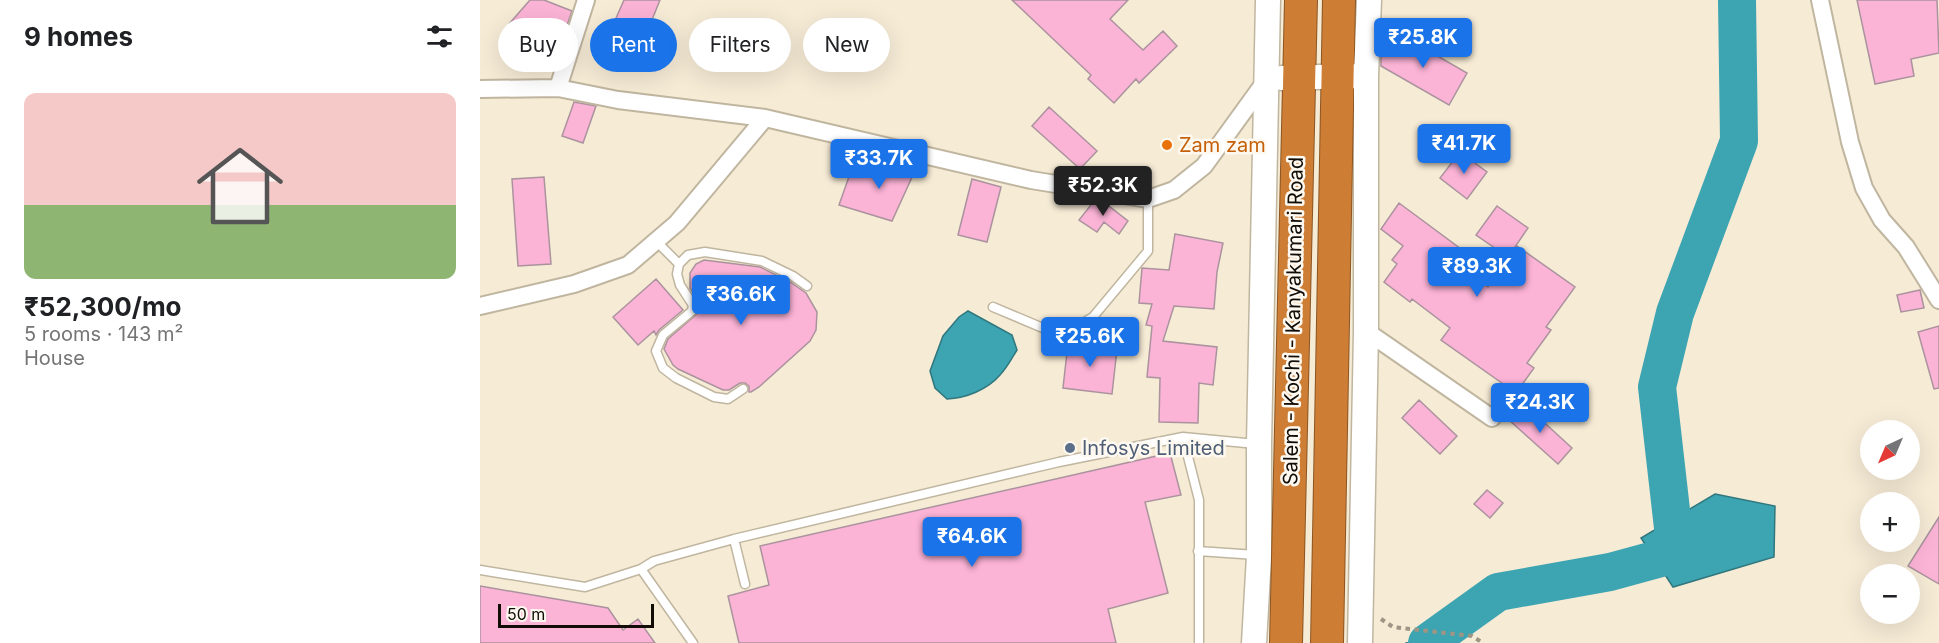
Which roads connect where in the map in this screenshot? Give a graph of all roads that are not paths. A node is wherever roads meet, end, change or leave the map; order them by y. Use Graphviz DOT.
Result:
graph roads {
  1 [pos="586,0"];
  2 [pos="1268,0"];
  3 [pos="1301,0"];
  4 [pos="1339,0"];
  5 [pos="1370,0"];
  6 [pos="1820,0"];
  7 [pos="1352,76"];
  8 [pos="1299,77"];
  9 [pos="1267,78"];
  10 [pos="558,88"];
  11 [pos="480,89"];
  12 [pos="765,118"];
  13 [pos="1148,200"];
  14 [pos="656,241"];
  15 [pos="679,264"];
  16 [pos="807,286"];
  17 [pos="1939,300"];
  18 [pos="480,306"];
  19 [pos="993,307"];
  20 [pos="1366,331"];
  21 [pos="743,389"];
  22 [pos="1492,418"];
  23 [pos="1183,436"];
  24 [pos="1259,444"];
  25 [pos="734,539"];
  26 [pos="1198,551"];
  27 [pos="1259,556"];
  28 [pos="641,569"];
  29 [pos="480,570"];
  30 [pos="745,584"];
  31 [pos="1360,640"];
  32 [pos="693,643"];
  33 [pos="1199,643"];
  34 [pos="1254,643"];
  35 [pos="1286,643"];
  36 [pos="1327,643"];
  1 -- 10 [label="street"];
  2 -- 9 [label="street"];
  3 -- 8 [label="highway, Salem - Kochi - Kanyakumari Road"];
  4 -- 7 [label="highway, Salem - Kochi - Kanyakumari Road"];
  5 -- 7 [label="street"];
  6 -- 17 [label="street"];
  7 -- 8 [label="street"];
  7 -- 20 [label="street"];
  7 -- 36 [label="highway, Salem - Kochi - Kanyakumari Road"];
  8 -- 9 [label="street"];
  8 -- 35 [label="highway, Salem - Kochi - Kanyakumari Road"];
  9 -- 13 [label="street"];
  9 -- 24 [label="street"];
  10 -- 11 [label="street"];
  10 -- 12 [label="street"];
  12 -- 13 [label="street"];
  12 -- 14 [label="street"];
  13 -- 19 [label="lane"];
  14 -- 15 [label="lane"];
  14 -- 18 [label="street"];
  15 -- 16 [label="lane"];
  15 -- 21 [label="lane"];
  20 -- 22 [label="street"];
  20 -- 31 [label="street"];
  23 -- 24 [label="lane"];
  23 -- 25 [label="lane"];
  23 -- 26 [label="lane"];
  24 -- 27 [label="street"];
  25 -- 28 [label="lane"];
  25 -- 30 [label="lane"];
  26 -- 27 [label="lane"];
  26 -- 33 [label="lane"];
  27 -- 34 [label="street"];
  28 -- 29 [label="lane"];
  28 -- 32 [label="lane"];
}
